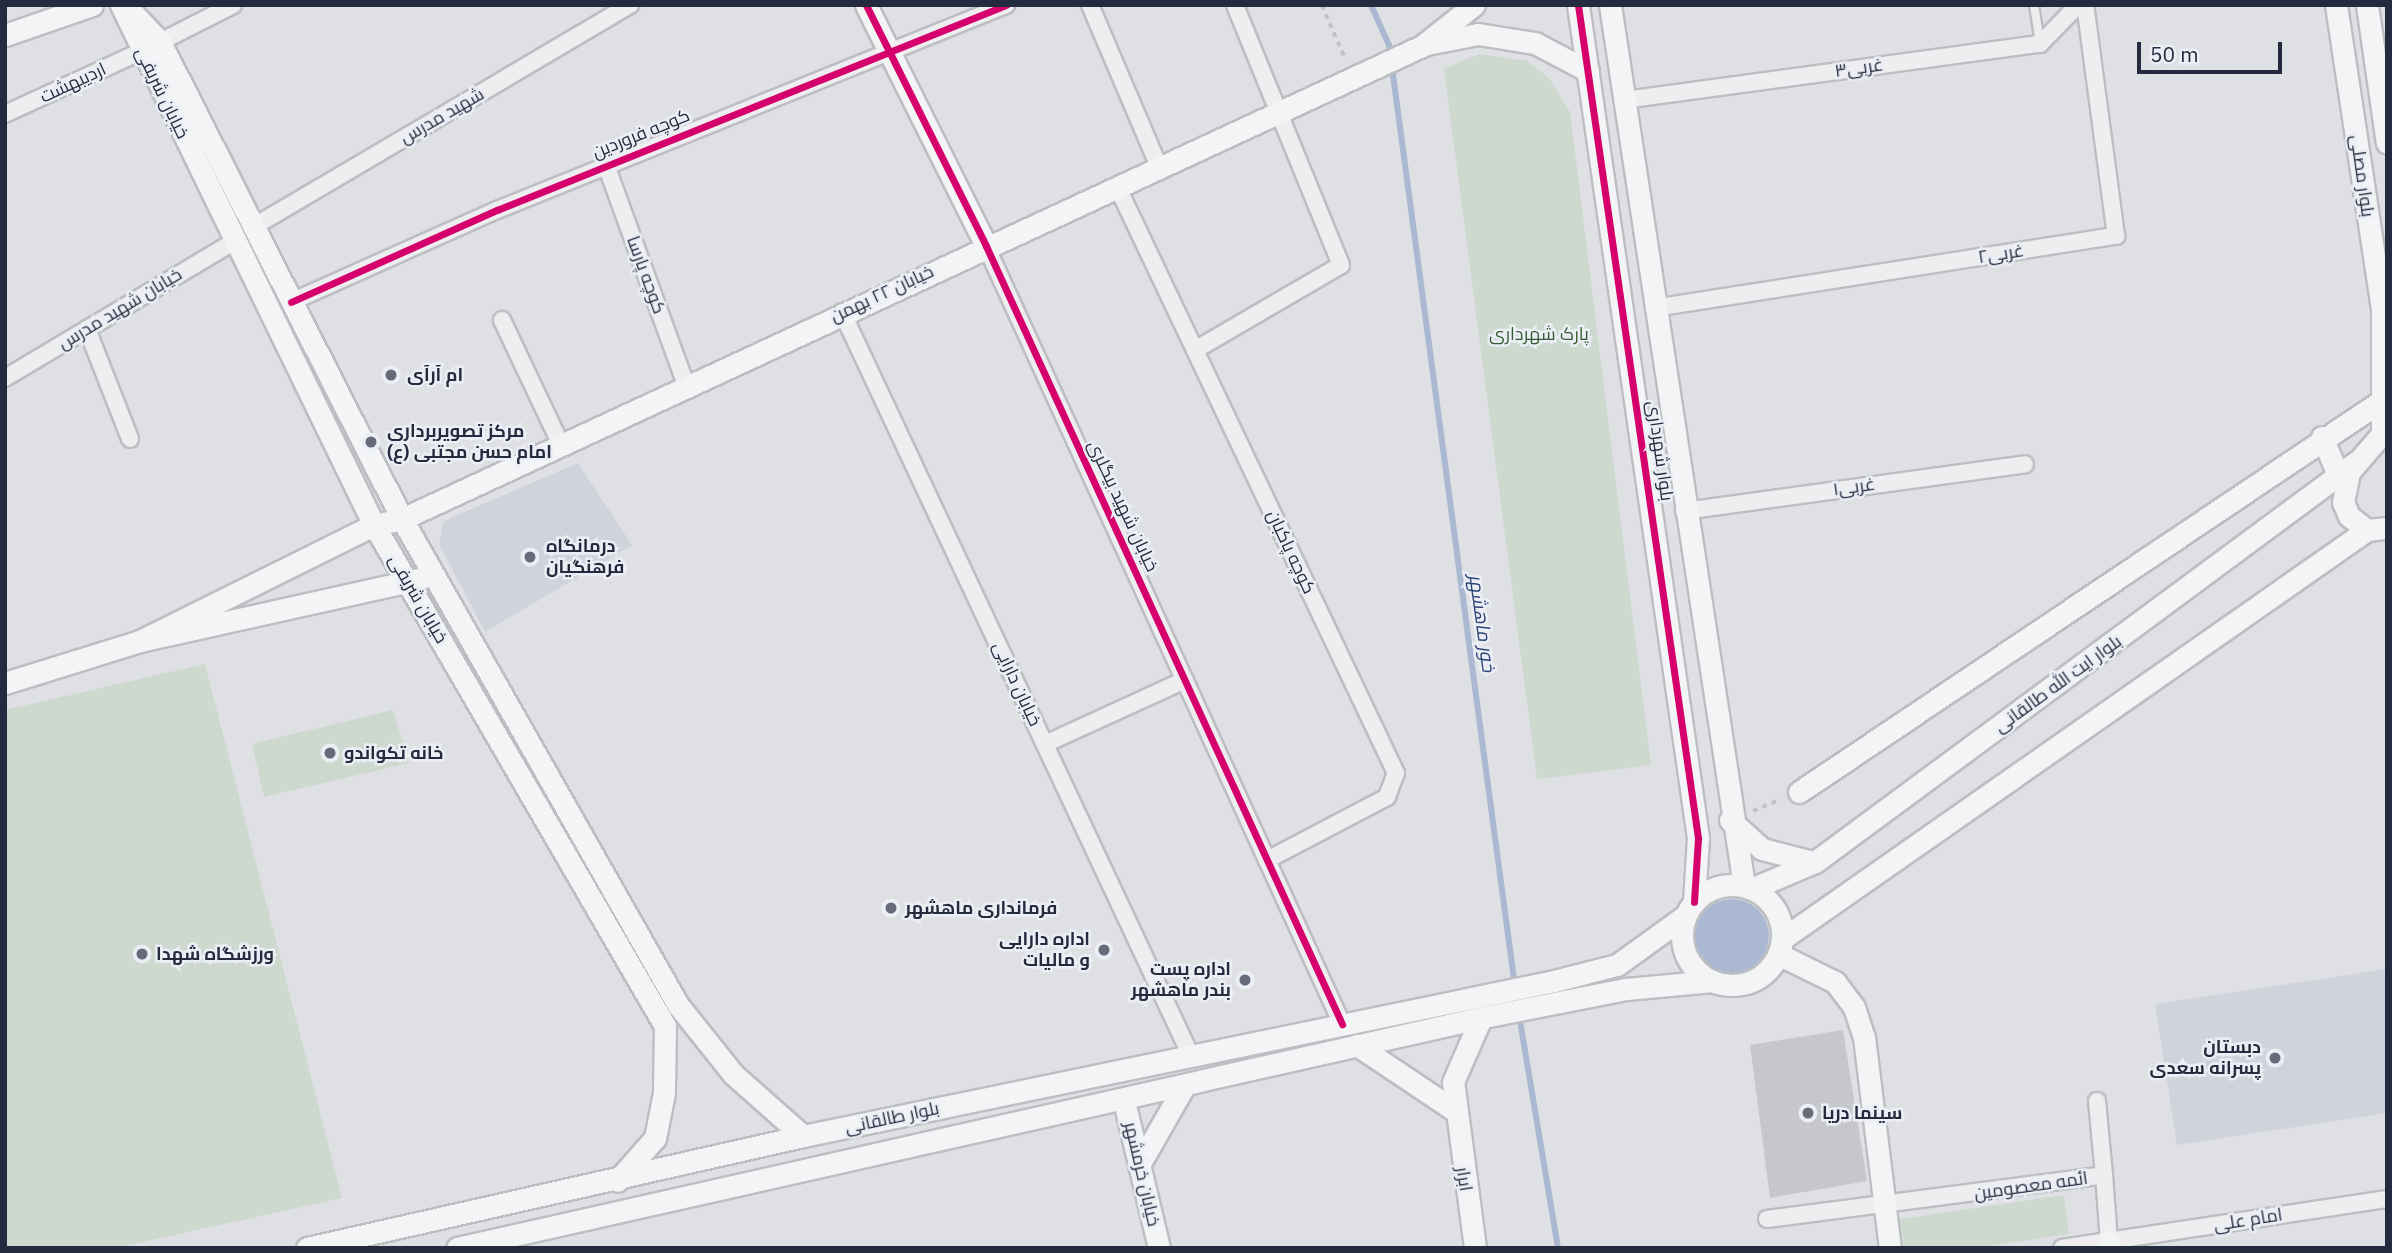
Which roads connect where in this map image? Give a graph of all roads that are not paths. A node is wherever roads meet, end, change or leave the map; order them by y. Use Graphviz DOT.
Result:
graph roads {
  1 [pos="92,5"];
  2 [pos="123,5"];
  3 [pos="233,5"];
  4 [pos="630,5"];
  5 [pos="866,5"];
  6 [pos="1006,5"];
  7 [pos="1090,5"];
  8 [pos="1235,5"];
  9 [pos="1474,5"];
  10 [pos="1578,5"];
  11 [pos="1610,5"];
  12 [pos="2034,5"];
  13 [pos="2078,5"];
  14 [pos="2085,5"];
  15 [pos="2336,5"];
  16 [pos="2367,5"];
  17 [pos="5,34"];
  18 [pos="2040,44"];
  19 [pos="1422,46"];
  20 [pos="151,47"];
  21 [pos="889,50"];
  22 [pos="1588,71"];
  23 [pos="1624,100"];
  24 [pos="7,110"];
  25 [pos="1280,111"];
  26 [pos="2387,142"];
  27 [pos="606,166"];
  28 [pos="1159,167"];
  29 [pos="1117,186"];
  30 [pos="253,227"];
  31 [pos="235,241"];
  32 [pos="986,246"];
  33 [pos="291,302"];
  34 [pos="1654,308"];
  35 [pos="842,312"];
  36 [pos="502,320"];
  37 [pos="87,329"];
  38 [pos="1195,350"];
  39 [pos="2383,359"];
  40 [pos="5,378"];
  41 [pos="686,385"];
  42 [pos="2384,399"];
  43 [pos="2384,429"];
  44 [pos="2322,437"];
  45 [pos="130,439"];
  46 [pos="561,445"];
  47 [pos="2356,462"];
  48 [pos="2025,464"];
  49 [pos="2339,477"];
  50 [pos="1684,511"];
  51 [pos="402,519"];
  52 [pos="374,525"];
  53 [pos="2377,529"];
  54 [pos="433,573"];
  55 [pos="410,584"];
  56 [pos="140,641"];
  57 [pos="1185,680"];
  58 [pos="5,683"];
  59 [pos="1714,719"];
  60 [pos="1684,724"];
  61 [pos="1045,744"];
  62 [pos="1799,792"];
  63 [pos="1730,820"];
  64 [pos="1267,860"];
  65 [pos="1815,862"];
  66 [pos="598,863"];
  67 [pos="578,875"];
  68 [pos="1748,887"];
  69 [pos="1690,909"];
  70 [pos="1780,946"];
  71 [pos="1713,981"];
  72 [pos="1482,1011"];
  73 [pos="1342,1024"];
  74 [pos="1357,1045"];
  75 [pos="1191,1056"];
  76 [pos="1183,1088"];
  77 [pos="1124,1101"];
  78 [pos="2097,1101"];
  79 [pos="1454,1110"];
  80 [pos="803,1136"];
  81 [pos="1139,1165"];
  82 [pos="2104,1175"];
  83 [pos="617,1181"];
  84 [pos="2387,1199"];
  85 [pos="1885,1207"];
  86 [pos="1767,1219"];
  87 [pos="2109,1244"];
  88 [pos="307,1248"];
  89 [pos="457,1248"];
  90 [pos="1159,1248"];
  91 [pos="1475,1248"];
  92 [pos="1890,1248"];
  93 [pos="2062,1248"];
  1 -- 17 [label="main road"];
  2 -- 20 [label="main road, خیابان شریفی"];
  3 -- 20 [label="street, اردیبهشت"];
  4 -- 30 [label="street, شهید مدرس"];
  5 -- 21 [label="main road, خیابان شهید بیگلری"];
  6 -- 21 [label="street, کوچه فروردین"];
  7 -- 28 [label="street"];
  8 -- 25 [label="street"];
  9 -- 19 [label="main road"];
  10 -- 22 [label="main road, بلوار شهرداری"];
  11 -- 23 [label="main road, بلوار شهرداری"];
  12 -- 18 [label="lane"];
  13 -- 18 [label="street"];
  14 -- 34 [label="street, ۲غربی"];
  15 -- 39 [label="main road, بلوار مصلی"];
  16 -- 26 [label="main road, بلوار مصلی"];
  18 -- 23 [label="street, ۳غربی"];
  19 -- 22 [label="main road"];
  19 -- 25 [label="main road, خیابان ۲۲ بهمن"];
  20 -- 24 [label="street, اردیبهشت"];
  20 -- 30 [label="main road, خیابان شریفی"];
  20 -- 31 [label="main road, خیابان شریفی"];
  21 -- 27 [label="street, کوچه فروردین"];
  21 -- 32 [label="main road, خیابان شهید بیگلری"];
  22 -- 60 [label="main road, بلوار شهرداری"];
  23 -- 34 [label="main road, بلوار شهرداری"];
  25 -- 28 [label="main road, خیابان ۲۲ بهمن"];
  25 -- 38 [label="street"];
  27 -- 33 [label="street, کوچه فروردین"];
  27 -- 41 [label="street, کوچه پارسا"];
  28 -- 29 [label="main road, خیابان ۲۲ بهمن"];
  29 -- 32 [label="main road, خیابان ۲۲ بهمن"];
  29 -- 38 [label="street, کوچه پاکبان"];
  30 -- 33 [label="main road, خیابان شریفی"];
  31 -- 37 [label="street, خیابان شهید مدرس"];
  31 -- 52 [label="main road, خیابان شریفی"];
  32 -- 35 [label="main road, خیابان ۲۲ بهمن"];
  32 -- 57 [label="street, خیابان شهید بیگلری"];
  33 -- 51 [label="main road, خیابان شریفی"];
  34 -- 50 [label="main road, بلوار شهرداری"];
  35 -- 41 [label="main road, خیابان ۲۲ بهمن"];
  35 -- 61 [label="street, خیابان دارایی"];
  36 -- 46 [label="street"];
  37 -- 40 [label="street, خیابان شهید مدرس"];
  37 -- 45 [label="street"];
  38 -- 64 [label="street, کوچه پاکبان"];
  39 -- 42 [label="main road, بلوار مصلی"];
  41 -- 46 [label="main road, خیابان ۲۲ بهمن"];
  42 -- 43 [label="main road, بلوار مصلی"];
  42 -- 44 [label="main road"];
  43 -- 47 [label="main road"];
  44 -- 49 [label="main road"];
  44 -- 62 [label="main road"];
  46 -- 51 [label="main road, خیابان ۲۲ بهمن"];
  47 -- 49 [label="main road, بلوار ایت الله طالقانی"];
  47 -- 53 [label="main road"];
  48 -- 50 [label="street, ۱غربی"];
  49 -- 65 [label="main road, بلوار ایت الله طالقانی"];
  50 -- 59 [label="main road, بلوار شهرداری"];
  51 -- 52 [label="main road, خیابان ۲۲ بهمن"];
  51 -- 54 [label="main road, خیابان شریفی"];
  52 -- 55 [label="main road, خیابان شریفی"];
  52 -- 56 [label="main road, خیابان ۲۲ بهمن"];
  53 -- 70 [label="main road"];
  54 -- 55 [label="main road"];
  54 -- 66 [label="main road, خیابان شریفی"];
  55 -- 56 [label="main road"];
  55 -- 67 [label="main road, خیابان شریفی"];
  56 -- 58 [label="main road"];
  57 -- 61 [label="street"];
  57 -- 64 [label="street, خیابان شهید بیگلری"];
  59 -- 60 [label="main road"];
  59 -- 63 [label="main road, بلوار شهرداری"];
  60 -- 69 [label="main road, بلوار شهرداری"];
  61 -- 75 [label="street, خیابان دارایی"];
  63 -- 65 [label="main road"];
  63 -- 68 [label="main road, بلوار شهرداری"];
  64 -- 73 [label="street, خیابان شهید بیگلری"];
  65 -- 68 [label="main road, بلوار ایت الله طالقانی"];
  66 -- 67 [label="main road"];
  66 -- 80 [label="main road, خیابان شریفی"];
  67 -- 83 [label="main road, خیابان شریفی"];
  68 -- 69 [label="main road"];
  68 -- 70 [label="main road"];
  69 -- 71 [label="main road"];
  69 -- 72 [label="main road"];
  70 -- 71 [label="main road"];
  70 -- 85 [label="main road"];
  71 -- 72 [label="main road"];
  72 -- 73 [label="main road, بلوار طالقانی"];
  72 -- 74 [label="main road, بلوار طالقانی"];
  72 -- 79 [label="main road, ابرار"];
  73 -- 75 [label="main road, بلوار طالقانی"];
  74 -- 76 [label="main road, بلوار طالقانی"];
  74 -- 79 [label="main road"];
  75 -- 80 [label="main road, بلوار طالقانی"];
  76 -- 77 [label="main road, بلوار طالقانی"];
  76 -- 81 [label="main road"];
  77 -- 81 [label="main road, خیابان خرمشهر"];
  77 -- 89 [label="main road, بلوار طالقانی"];
  78 -- 82 [label="street"];
  79 -- 91 [label="main road, ابرار"];
  80 -- 83 [label="main road, بلوار طالقانی"];
  81 -- 90 [label="main road, خیابان خرمشهر"];
  82 -- 85 [label="street, ائمه معصومین"];
  82 -- 87 [label="street, ائمه معصومین"];
  83 -- 88 [label="main road, بلوار طالقانی"];
  84 -- 87 [label="street, امام علی"];
  85 -- 86 [label="street, ائمه معصومین"];
  85 -- 92 [label="main road"];
  87 -- 93 [label="street, امام علی"];
}
